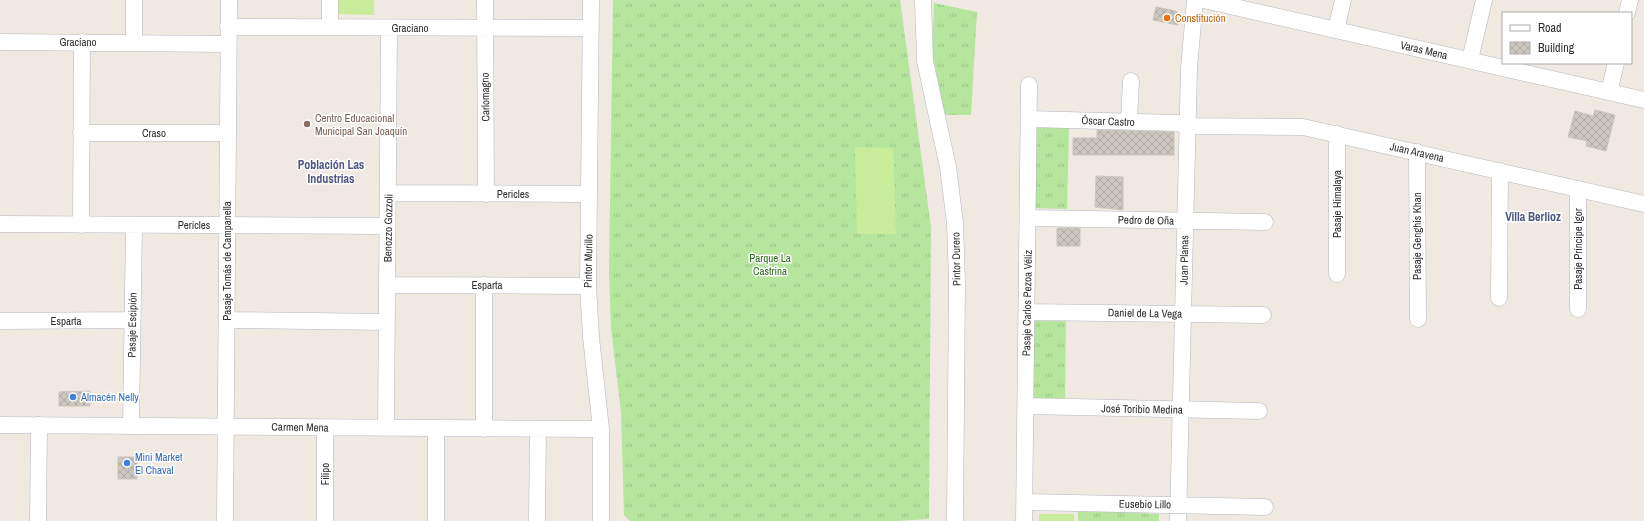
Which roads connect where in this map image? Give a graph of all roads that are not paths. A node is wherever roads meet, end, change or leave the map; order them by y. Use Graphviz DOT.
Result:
graph roads {
  1 [pos="134,0"];
  2 [pos="229,0"];
  3 [pos="330,0"];
  4 [pos="485,0"];
  5 [pos="591,0"];
  6 [pos="923,0"];
  7 [pos="1195,0"];
  8 [pos="1204,0"];
  9 [pos="1343,0"];
  10 [pos="1484,0"];
  11 [pos="1630,0"];
  12 [pos="1627,12"];
  13 [pos="228,27"];
  14 [pos="330,27"];
  15 [pos="389,28"];
  16 [pos="485,28"];
  17 [pos="591,28"];
  18 [pos="1336,30"];
  19 [pos="0,42"];
  20 [pos="82,42"];
  21 [pos="134,43"];
  22 [pos="228,44"];
  23 [pos="1470,60"];
  24 [pos="1616,64"];
  25 [pos="1131,81"];
  26 [pos="1029,85"];
  27 [pos="1609,92"];
  28 [pos="1644,100"];
  29 [pos="1029,118"];
  30 [pos="1129,121"];
  31 [pos="1188,126"];
  32 [pos="81,133"];
  33 [pos="228,133"];
  34 [pos="1337,134"];
  35 [pos="1417,152"];
  36 [pos="1500,171"];
  37 [pos="1578,189"];
  38 [pos="388,193"];
  39 [pos="486,194"];
  40 [pos="589,194"];
  41 [pos="1644,204"];
  42 [pos="1028,218"];
  43 [pos="1185,221"];
  44 [pos="1264,222"];
  45 [pos="0,224"];
  46 [pos="81,225"];
  47 [pos="134,225"];
  48 [pos="227,226"];
  49 [pos="388,226"];
  50 [pos="1337,274"];
  51 [pos="387,285"];
  52 [pos="484,285"];
  53 [pos="588,286"];
  54 [pos="1499,298"];
  55 [pos="1578,309"];
  56 [pos="1027,312"];
  57 [pos="1183,314"];
  58 [pos="1263,315"];
  59 [pos="1418,319"];
  60 [pos="132,320"];
  61 [pos="227,320"];
  62 [pos="0,321"];
  63 [pos="387,322"];
  64 [pos="1026,406"];
  65 [pos="1181,410"];
  66 [pos="1259,411"];
  67 [pos="0,425"];
  68 [pos="39,425"];
  69 [pos="131,426"];
  70 [pos="226,427"];
  71 [pos="325,428"];
  72 [pos="386,428"];
  73 [pos="436,428"];
  74 [pos="484,429"];
  75 [pos="538,429"];
  76 [pos="601,430"];
  77 [pos="1025,502"];
  78 [pos="1178,505"];
  79 [pos="1265,506"];
  80 [pos="38,521"];
  81 [pos="225,521"];
  82 [pos="325,521"];
  83 [pos="436,521"];
  84 [pos="537,521"];
  85 [pos="601,521"];
  86 [pos="955,521"];
  87 [pos="1024,521"];
  88 [pos="1178,521"];
  1 -- 21 [label="street"];
  2 -- 13 [label="street, Pasaje Tomás de Campanella"];
  3 -- 14 [label="street"];
  4 -- 16 [label="street, Carlomagno"];
  5 -- 17 [label="street, Pintor Murillo"];
  6 -- 86 [label="street, Pintor Durero"];
  7 -- 31 [label="street, Juan Planas"];
  8 -- 18 [label="street, Varas Mena"];
  9 -- 18 [label="street"];
  10 -- 23 [label="street"];
  11 -- 12 [label="street"];
  13 -- 14 [label="street, Graciano"];
  13 -- 22 [label="street, Pasaje Tomás de Campanella"];
  14 -- 15 [label="street, Graciano"];
  15 -- 16 [label="street, Graciano"];
  15 -- 38 [label="street, Benozzo Gozzoli"];
  16 -- 17 [label="street, Graciano"];
  16 -- 39 [label="street, Carlomagno"];
  17 -- 40 [label="street, Pintor Murillo"];
  18 -- 23 [label="street, Varas Mena"];
  19 -- 20 [label="street, Graciano"];
  20 -- 21 [label="street, Graciano"];
  20 -- 32 [label="street"];
  21 -- 22 [label="street, Graciano"];
  22 -- 33 [label="street, Pasaje Tomás de Campanella"];
  23 -- 27 [label="street, Varas Mena"];
  24 -- 27 [label="street"];
  25 -- 30 [label="street"];
  26 -- 29 [label="street, Pasaje Carlos Pezoa Véliz"];
  27 -- 28 [label="street, Varas Mena"];
  29 -- 30 [label="street, Óscar Castro"];
  29 -- 42 [label="street, Pasaje Carlos Pezoa Véliz"];
  30 -- 31 [label="street, Óscar Castro"];
  31 -- 34 [label="street, Juan Aravena"];
  31 -- 43 [label="street, Juan Planas"];
  32 -- 33 [label="street, Craso"];
  32 -- 46 [label="street"];
  33 -- 48 [label="street, Pasaje Tomás de Campanella"];
  34 -- 35 [label="street, Juan Aravena"];
  34 -- 50 [label="street, Pasaje Himalaya"];
  35 -- 36 [label="street, Juan Aravena"];
  35 -- 59 [label="street, Pasaje Genghis Khan"];
  36 -- 37 [label="street, Juan Aravena"];
  36 -- 54 [label="street"];
  37 -- 41 [label="street, Juan Aravena"];
  37 -- 55 [label="street, Pasaje Príncipe Igor"];
  38 -- 39 [label="street, Pericles"];
  38 -- 49 [label="street, Benozzo Gozzoli"];
  39 -- 40 [label="street, Pericles"];
  40 -- 53 [label="street, Pintor Murillo"];
  42 -- 43 [label="street, Pedro de Oña"];
  42 -- 56 [label="street, Pasaje Carlos Pezoa Véliz"];
  43 -- 44 [label="street, Pedro de Oña"];
  43 -- 57 [label="street, Juan Planas"];
  45 -- 46 [label="street, Pericles"];
  46 -- 47 [label="street, Pericles"];
  47 -- 48 [label="street, Pericles"];
  47 -- 60 [label="street, Pasaje Escipión"];
  48 -- 49 [label="street, Pericles"];
  48 -- 61 [label="street, Pasaje Tomás de Campanella"];
  49 -- 51 [label="street, Benozzo Gozzoli"];
  51 -- 52 [label="street, Esparta"];
  51 -- 63 [label="street, Benozzo Gozzoli"];
  52 -- 53 [label="street, Esparta"];
  52 -- 74 [label="street"];
  53 -- 76 [label="street, Pintor Murillo"];
  56 -- 57 [label="street, Daniel de La Vega"];
  56 -- 64 [label="street, Pasaje Carlos Pezoa Véliz"];
  57 -- 58 [label="street, Daniel de La Vega"];
  57 -- 65 [label="street, Juan Planas"];
  60 -- 62 [label="street, Esparta"];
  60 -- 69 [label="street, Pasaje Escipión"];
  61 -- 63 [label="street"];
  61 -- 70 [label="street, Pasaje Tomás de Campanella"];
  63 -- 72 [label="street, Benozzo Gozzoli"];
  64 -- 65 [label="street, José Toribio Medina"];
  64 -- 77 [label="street, Pasaje Carlos Pezoa Véliz"];
  65 -- 66 [label="street, José Toribio Medina"];
  65 -- 78 [label="street, Juan Planas"];
  67 -- 68 [label="street, Carmen Mena"];
  68 -- 69 [label="street, Carmen Mena"];
  68 -- 80 [label="street"];
  69 -- 70 [label="street, Carmen Mena"];
  70 -- 71 [label="street, Carmen Mena"];
  70 -- 81 [label="street, Pasaje Tomás de Campanella"];
  71 -- 72 [label="street, Carmen Mena"];
  71 -- 82 [label="street, Filipo"];
  72 -- 73 [label="street, Carmen Mena"];
  73 -- 74 [label="street, Carmen Mena"];
  73 -- 83 [label="street"];
  74 -- 75 [label="street, Carmen Mena"];
  75 -- 76 [label="street, Carmen Mena"];
  75 -- 84 [label="street"];
  76 -- 85 [label="street, Pintor Murillo"];
  77 -- 78 [label="street, Eusebio Lillo"];
  77 -- 87 [label="street, Pasaje Carlos Pezoa Véliz"];
  78 -- 79 [label="street, Eusebio Lillo"];
  78 -- 88 [label="street, Juan Planas"];
}
